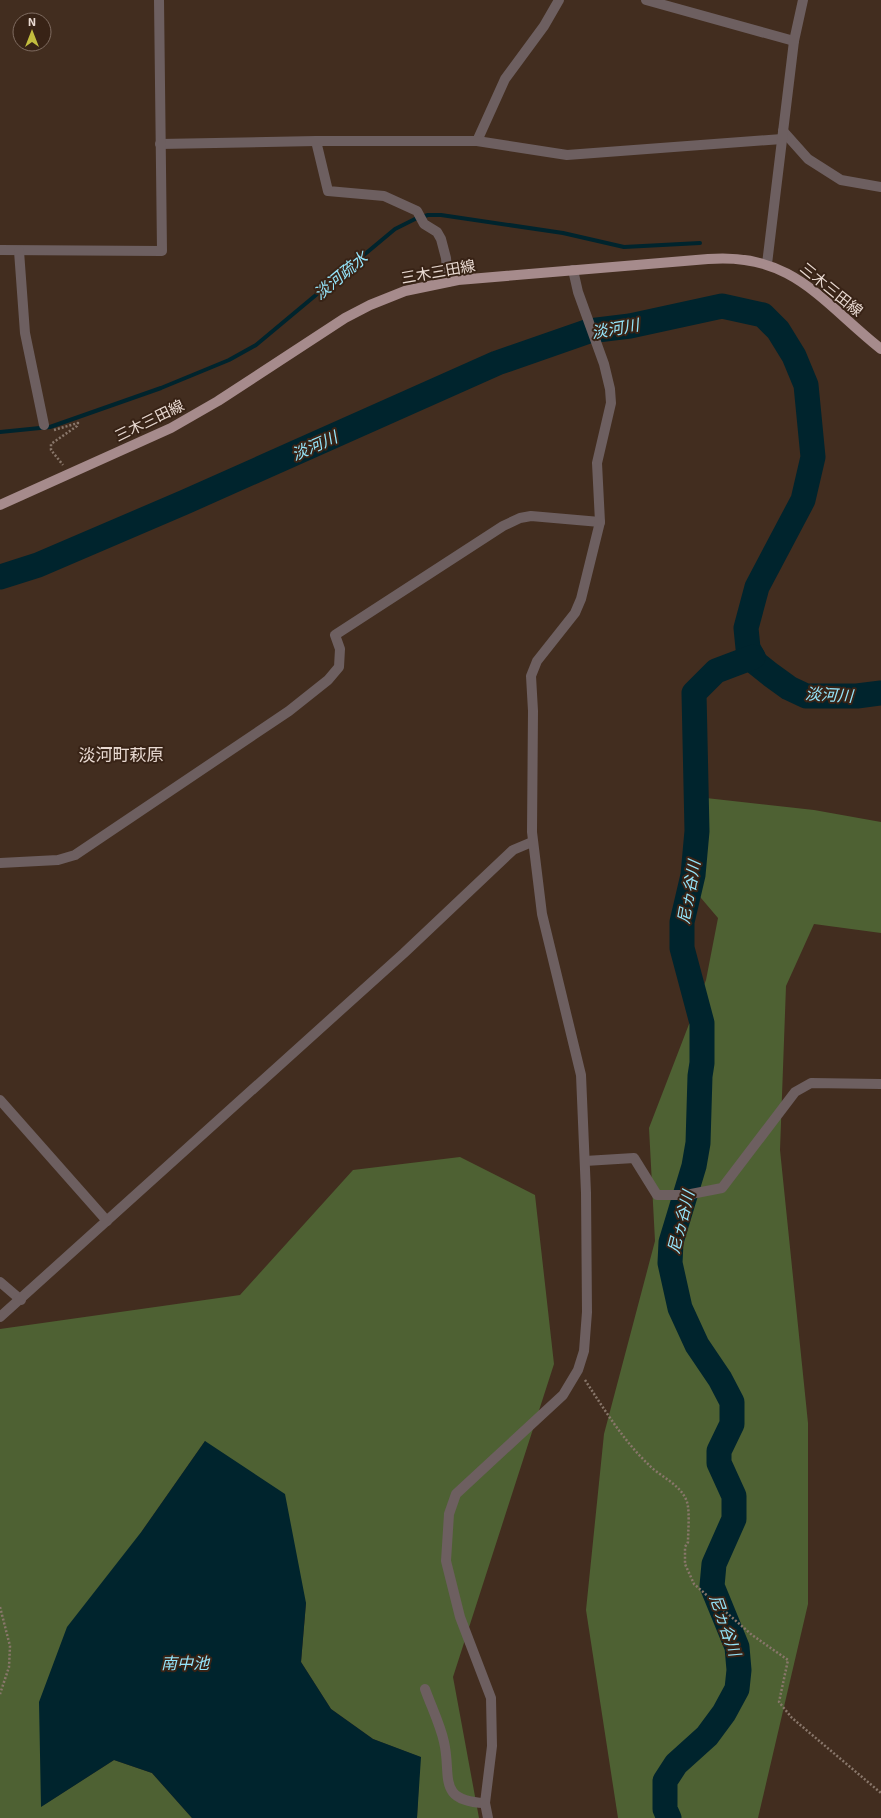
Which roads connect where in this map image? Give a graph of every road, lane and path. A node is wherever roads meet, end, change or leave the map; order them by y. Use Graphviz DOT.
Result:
graph roads {
  1 [pos="159,0"];
  2 [pos="559,0"];
  3 [pos="646,0"];
  4 [pos="803,0"];
  5 [pos="794,41"];
  6 [pos="782,135"];
  7 [pos="477,140"];
  8 [pos="316,141"];
  9 [pos="160,144"];
  10 [pos="881,187"];
  11 [pos="0,250"];
  12 [pos="20,260"];
  13 [pos="767,264"];
  14 [pos="573,270"];
  15 [pos="448,282"];
  16 [pos="881,349"];
  17 [pos="49,427"];
  18 [pos="68,475"];
  19 [pos="0,505"];
  20 [pos="600,522"];
  21 [pos="532,842"];
  22 [pos="0,864"];
  23 [pos="881,1084"];
  24 [pos="0,1100"];
  25 [pos="585,1161"];
  26 [pos="107,1221"];
  27 [pos="0,1282"];
  28 [pos="20,1300"];
  29 [pos="0,1317"];
  30 [pos="578,1370"];
  31 [pos="0,1607"];
  32 [pos="425,1689"];
  33 [pos="0,1694"];
  34 [pos="881,1793"];
  35 [pos="485,1803"];
  36 [pos="488,1818"];
  1 -- 9 [label="street"];
  2 -- 7 [label="street"];
  3 -- 5 [label="street"];
  4 -- 5 [label="street"];
  5 -- 6 [label="street"];
  6 -- 7 [label="street"];
  6 -- 10 [label="street"];
  6 -- 13 [label="street"];
  7 -- 8 [label="street"];
  8 -- 9 [label="street"];
  8 -- 15 [label="street"];
  9 -- 12 [label="street"];
  11 -- 12 [label="street"];
  12 -- 17 [label="street"];
  13 -- 14 [label="main road, 三木三田線"];
  13 -- 16 [label="main road, 三木三田線"];
  14 -- 15 [label="main road, 三木三田線"];
  14 -- 20 [label="street"];
  15 -- 18 [label="main road, 三木三田線"];
  17 -- 18 [label="path"];
  18 -- 19 [label="main road, 三木三田線"];
  20 -- 21 [label="street"];
  20 -- 22 [label="street"];
  21 -- 25 [label="street"];
  21 -- 26 [label="street"];
  23 -- 25 [label="street"];
  24 -- 26 [label="street"];
  25 -- 30 [label="street"];
  26 -- 28 [label="street"];
  27 -- 28 [label="street"];
  28 -- 29 [label="street"];
  30 -- 34 [label="path"];
  30 -- 35 [label="street"];
  31 -- 33 [label="path"];
  32 -- 35 [label="street"];
  35 -- 36 [label="street"];
}
